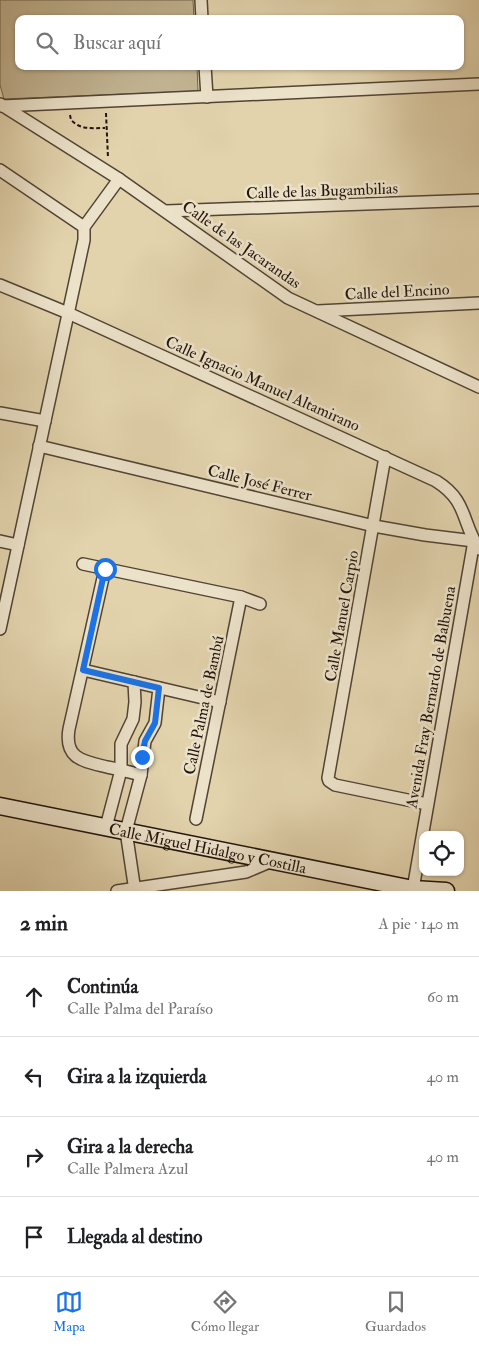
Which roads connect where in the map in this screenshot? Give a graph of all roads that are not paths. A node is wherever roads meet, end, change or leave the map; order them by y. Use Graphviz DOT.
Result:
graph roads {
  1 [pos="201,0"];
  2 [pos="202,15"];
  3 [pos="205,70"];
  4 [pos="479,84"];
  5 [pos="207,97"];
  6 [pos="1,105"];
  7 [pos="0,170"];
  8 [pos="119,179"];
  9 [pos="479,200"];
  10 [pos="166,211"];
  11 [pos="84,226"];
  12 [pos="0,285"];
  13 [pos="479,303"];
  14 [pos="316,311"];
  15 [pos="68,312"];
  16 [pos="479,387"];
  17 [pos="0,412"];
  18 [pos="45,421"];
  19 [pos="39,446"];
  20 [pos="385,457"];
  21 [pos="374,526"];
  22 [pos="0,541"];
  23 [pos="477,542"];
  24 [pos="18,545"];
  25 [pos="83,564"];
  26 [pos="105,569"];
  27 [pos="241,597"];
  28 [pos="260,604"];
  29 [pos="0,629"];
  30 [pos="83,670"];
  31 [pos="134,682"];
  32 [pos="159,688"];
  33 [pos="220,702"];
  34 [pos="121,770"];
  35 [pos="141,775"];
  36 [pos="427,804"];
  37 [pos="0,806"];
  38 [pos="196,819"];
  39 [pos="106,827"];
  40 [pos="126,831"];
  41 [pos="273,861"];
  42 [pos="413,889"];
  43 [pos="134,890"];
  44 [pos="117,891"];
  45 [pos="446,891"];
  1 -- 2 [label="street"];
  3 -- 5 [label="street"];
  4 -- 5 [label="street"];
  5 -- 6 [label="street"];
  6 -- 8 [label="street, Calle de las Jacarandas"];
  7 -- 11 [label="street"];
  8 -- 10 [label="street, Calle de las Jacarandas"];
  8 -- 11 [label="street"];
  9 -- 10 [label="street, Calle de las Bugambilias"];
  10 -- 14 [label="street, Calle de las Jacarandas"];
  11 -- 15 [label="street"];
  12 -- 15 [label="street, Calle Ignacio Manuel Altamirano"];
  13 -- 14 [label="street, Calle del Encino"];
  14 -- 16 [label="street, Calle de las Jacarandas"];
  15 -- 18 [label="street"];
  15 -- 20 [label="street, Calle Ignacio Manuel Altamirano"];
  17 -- 18 [label="street"];
  18 -- 19 [label="street"];
  19 -- 21 [label="street, Calle José Ferrer"];
  19 -- 24 [label="street"];
  20 -- 21 [label="street, Calle Manuel Carpio"];
  20 -- 23 [label="street, Calle Ignacio Manuel Altamirano"];
  21 -- 23 [label="street, Calle José Ferrer"];
  21 -- 36 [label="street, Calle Manuel Carpio"];
  22 -- 24 [label="street"];
  23 -- 36 [label="street, Avenida Fray Bernardo de Balbuena"];
  24 -- 29 [label="street"];
  25 -- 26 [label="street"];
  26 -- 27 [label="street"];
  26 -- 30 [label="street"];
  27 -- 28 [label="street"];
  27 -- 33 [label="street, Calle Palma de Bambú"];
  30 -- 31 [label="street"];
  30 -- 34 [label="street"];
  31 -- 32 [label="street"];
  31 -- 34 [label="street"];
  32 -- 33 [label="street"];
  32 -- 35 [label="street"];
  33 -- 38 [label="street, Calle Palma de Bambú"];
  34 -- 35 [label="street"];
  34 -- 39 [label="street"];
  35 -- 40 [label="street"];
  36 -- 42 [label="street, Avenida Fray Bernardo de Balbuena"];
  37 -- 39 [label="street, Calle Miguel Hidalgo y Costilla"];
  39 -- 40 [label="street, Calle Miguel Hidalgo y Costilla"];
  40 -- 41 [label="street, Calle Miguel Hidalgo y Costilla"];
  40 -- 43 [label="street"];
  41 -- 42 [label="street, Calle Miguel Hidalgo y Costilla"];
  41 -- 43 [label="street"];
  42 -- 45 [label="street, Calle Miguel Hidalgo y Costilla"];
  43 -- 44 [label="street"];
}
